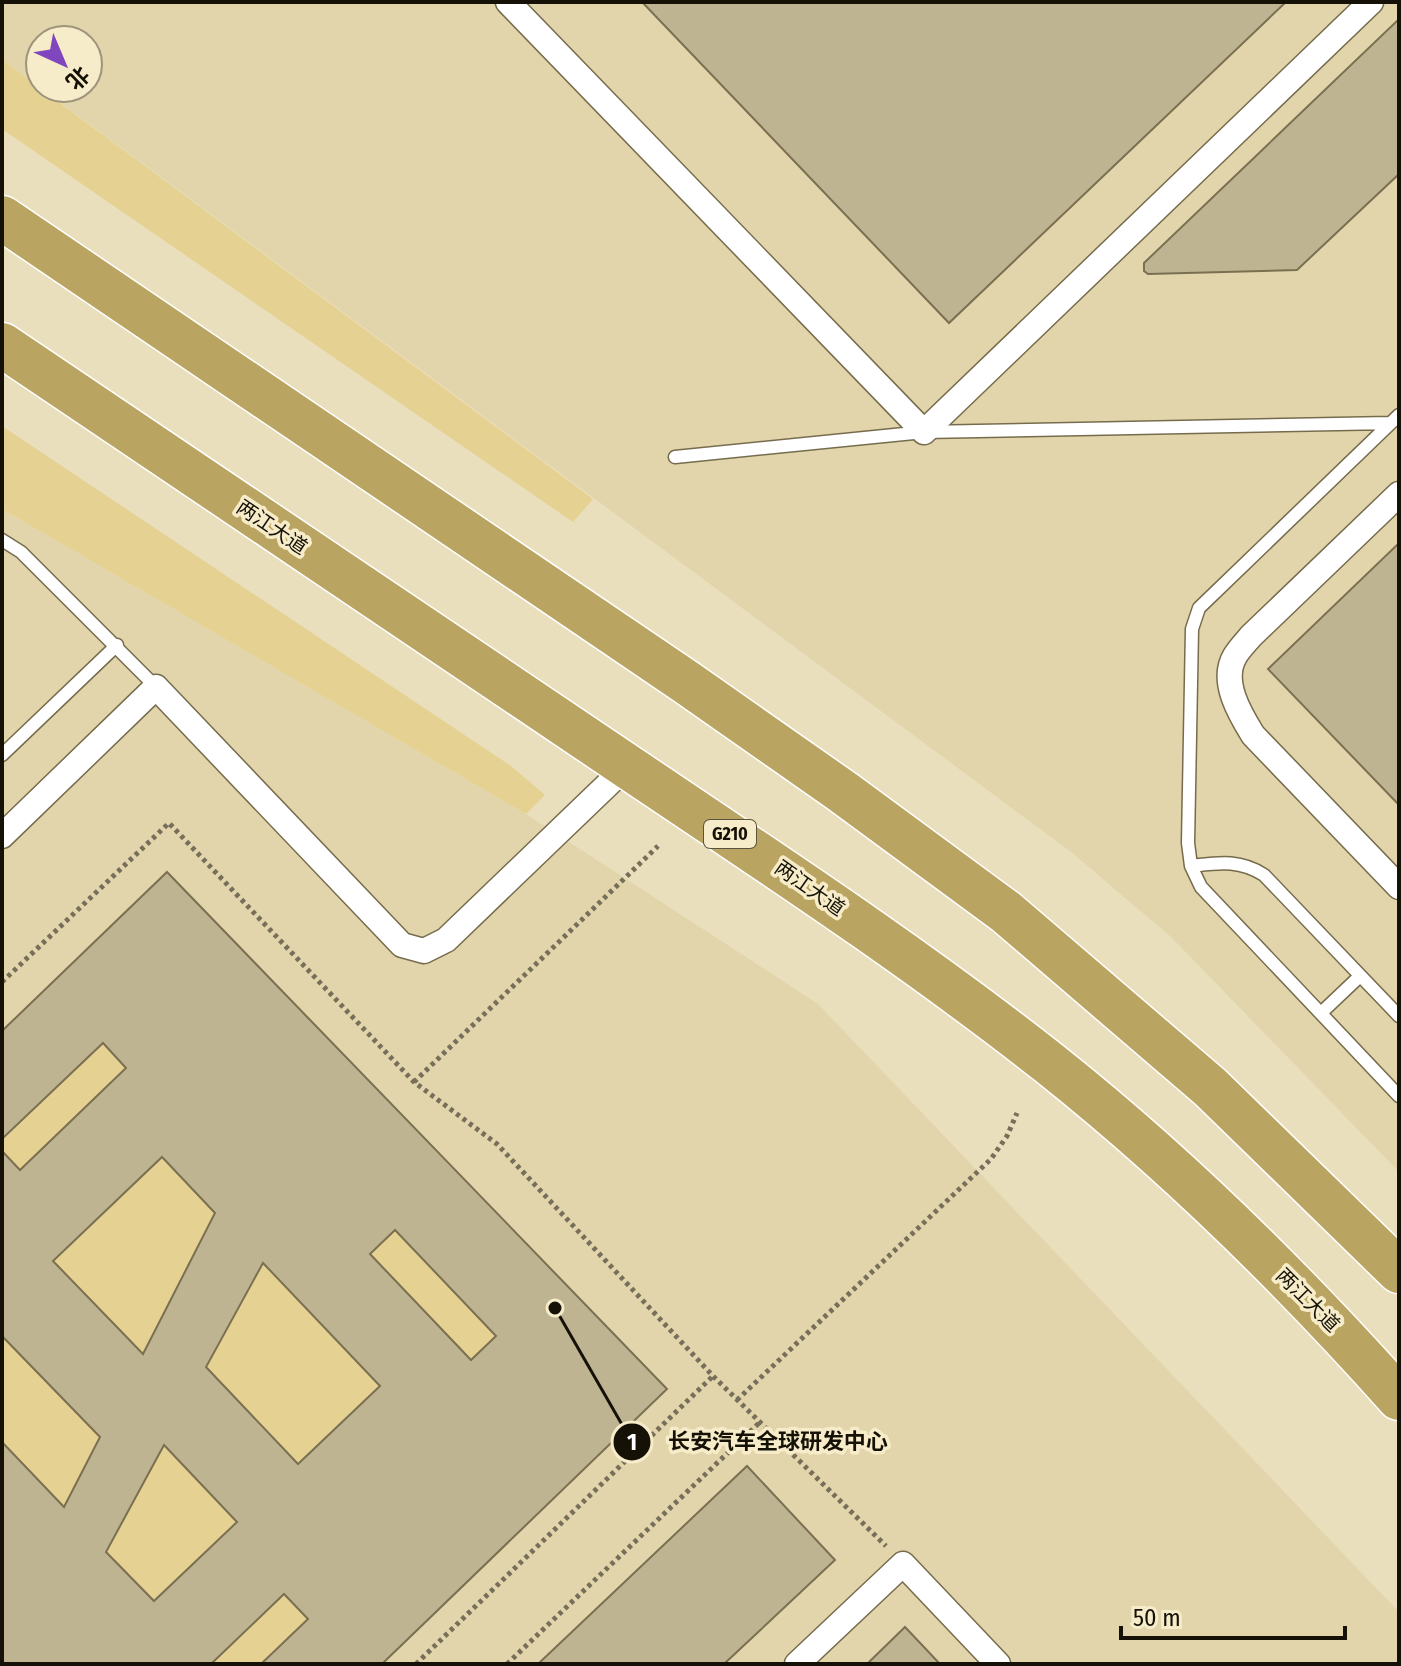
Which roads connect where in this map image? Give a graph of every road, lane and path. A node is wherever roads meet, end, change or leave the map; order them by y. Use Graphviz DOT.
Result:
graph roads {
  1 [pos="508,2"];
  2 [pos="1371,2"];
  3 [pos="2,218"];
  4 [pos="2,345"];
  5 [pos="1395,419"];
  6 [pos="924,432"];
  7 [pos="675,457"];
  8 [pos="1399,494"];
  9 [pos="2,540"];
  10 [pos="117,645"];
  11 [pos="156,687"];
  12 [pos="2,755"];
  13 [pos="627,766"];
  14 [pos="2,836"];
  15 [pos="658,846"];
  16 [pos="1191,866"];
  17 [pos="1399,887"];
  18 [pos="1360,976"];
  19 [pos="2,982"];
  20 [pos="1321,1013"];
  21 [pos="1399,1016"];
  22 [pos="414,1082"];
  23 [pos="1399,1096"];
  24 [pos="1017,1113"];
  25 [pos="1399,1271"];
  26 [pos="713,1376"];
  27 [pos="1399,1398"];
  28 [pos="737,1400"];
  29 [pos="760,1422"];
  30 [pos="903,1564"];
  31 [pos="416,1664"];
  32 [pos="507,1664"];
  33 [pos="797,1664"];
  34 [pos="998,1664"];
  1 -- 6 [label="street"];
  2 -- 6 [label="street"];
  3 -- 25 [label="highway"];
  4 -- 13 [label="highway, 两江大道 / G210"];
  5 -- 6 [label="lane"];
  5 -- 16 [label="lane"];
  6 -- 7 [label="lane"];
  8 -- 17 [label="street"];
  9 -- 10 [label="lane"];
  10 -- 11 [label="lane"];
  10 -- 12 [label="lane"];
  11 -- 13 [label="street"];
  11 -- 14 [label="street"];
  13 -- 27 [label="highway, 两江大道 / G210"];
  15 -- 22 [label="path"];
  16 -- 18 [label="lane"];
  16 -- 20 [label="lane"];
  18 -- 20 [label="lane"];
  18 -- 21 [label="lane"];
  19 -- 22 [label="path"];
  20 -- 23 [label="lane"];
  22 -- 26 [label="path"];
  24 -- 28 [label="path"];
  26 -- 28 [label="path"];
  26 -- 31 [label="path"];
  28 -- 29 [label="path"];
  29 -- 30 [label="path"];
  29 -- 32 [label="path"];
  30 -- 33 [label="street"];
  30 -- 34 [label="street"];
}
